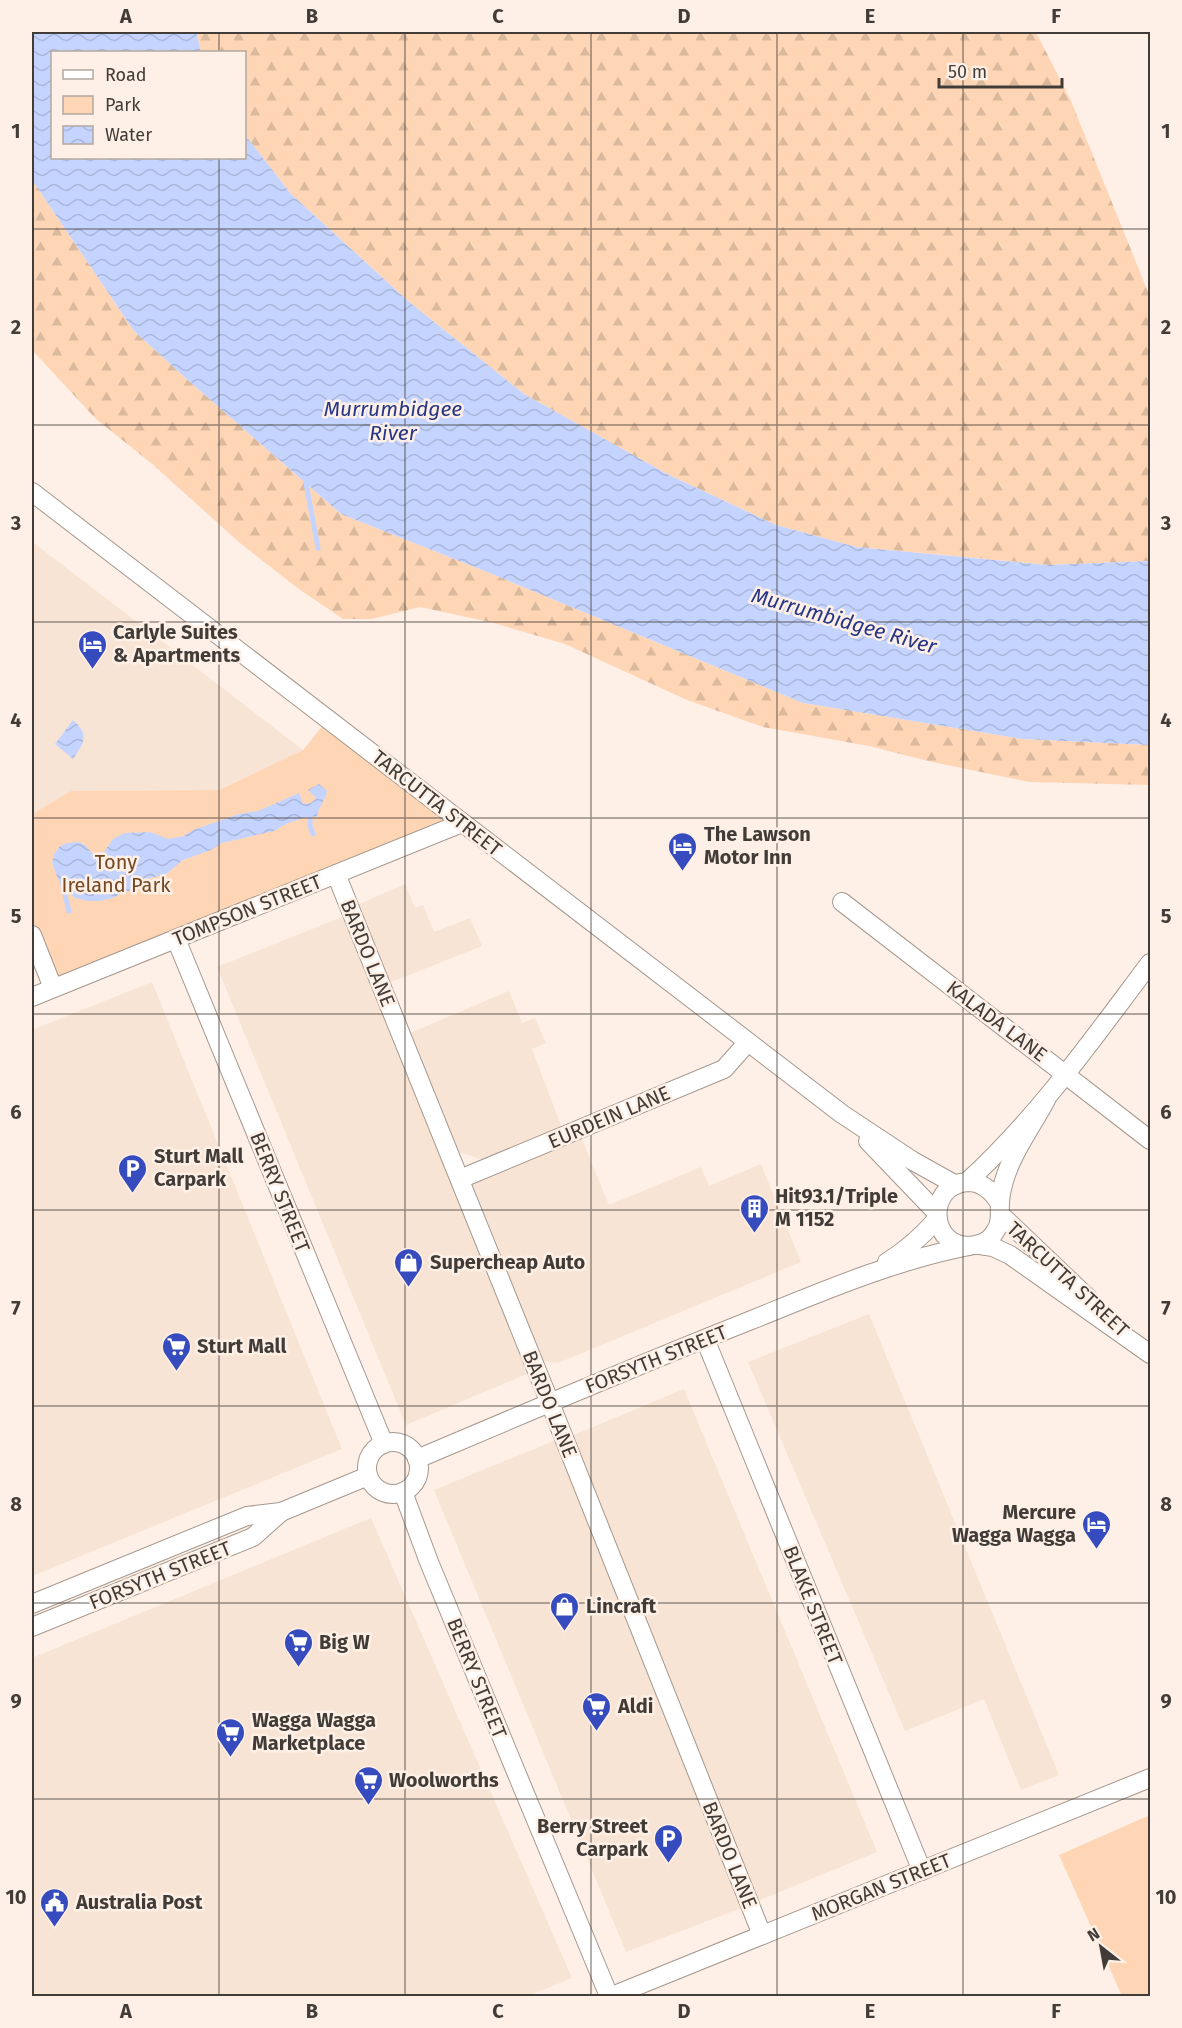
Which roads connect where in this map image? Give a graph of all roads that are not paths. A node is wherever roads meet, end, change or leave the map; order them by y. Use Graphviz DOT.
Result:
graph roads {
  1 [pos="32,492"];
  2 [pos="462,823"];
  3 [pos="336,874"];
  4 [pos="842,902"];
  5 [pos="32,935"];
  6 [pos="176,939"];
  7 [pos="1150,963"];
  8 [pos="53,988"];
  9 [pos="32,997"];
  10 [pos="748,1042"];
  11 [pos="1066,1074"];
  12 [pos="1046,1100"];
  13 [pos="842,1114"];
  14 [pos="1150,1140"];
  15 [pos="460,1179"];
  16 [pos="961,1184"];
  17 [pos="1000,1210"];
  18 [pos="937,1216"];
  19 [pos="974,1245"];
  20 [pos="862,1276"];
  21 [pos="705,1339"];
  22 [pos="1135,1342"];
  23 [pos="1150,1354"];
  24 [pos="550,1402"];
  25 [pos="384,1444"];
  26 [pos="417,1459"];
  27 [pos="368,1476"];
  28 [pos="403,1492"];
  29 [pos="281,1512"];
  30 [pos="32,1604"];
  31 [pos="32,1627"];
  32 [pos="1150,1778"];
  33 [pos="922,1871"];
  34 [pos="762,1935"];
  35 [pos="610,1996"];
  1 -- 2 [label="street, TARCUTTA STREET"];
  2 -- 3 [label="street, TOMPSON STREET"];
  2 -- 10 [label="street, TARCUTTA STREET"];
  3 -- 6 [label="street, TOMPSON STREET"];
  3 -- 15 [label="street, BARDO LANE"];
  4 -- 11 [label="street, KALADA LANE"];
  5 -- 8 [label="street"];
  6 -- 8 [label="street, TOMPSON STREET"];
  6 -- 25 [label="street, BERRY STREET"];
  7 -- 11 [label="street"];
  8 -- 9 [label="street, TOMPSON STREET"];
  10 -- 13 [label="street, TARCUTTA STREET"];
  10 -- 15 [label="street, EURDEIN LANE"];
  11 -- 12 [label="street"];
  11 -- 14 [label="street, KALADA LANE"];
  12 -- 16 [label="street"];
  12 -- 17 [label="street"];
  13 -- 16 [label="street, TARCUTTA STREET"];
  13 -- 18 [label="street, TARCUTTA STREET"];
  15 -- 24 [label="street, BARDO LANE"];
  16 -- 17 [label="street"];
  16 -- 18 [label="street"];
  17 -- 19 [label="street"];
  17 -- 22 [label="street, TARCUTTA STREET"];
  18 -- 19 [label="street"];
  18 -- 20 [label="street, FORSYTH STREET"];
  19 -- 20 [label="street, FORSYTH STREET"];
  19 -- 22 [label="street, TARCUTTA STREET"];
  20 -- 21 [label="street, FORSYTH STREET"];
  21 -- 24 [label="street, FORSYTH STREET"];
  21 -- 33 [label="street, BLAKE STREET"];
  22 -- 23 [label="street, TARCUTTA STREET"];
  24 -- 26 [label="street, FORSYTH STREET"];
  24 -- 34 [label="street, BARDO LANE"];
  25 -- 26 [label="street"];
  25 -- 27 [label="street"];
  26 -- 28 [label="street"];
  27 -- 28 [label="street"];
  27 -- 29 [label="street, FORSYTH STREET"];
  28 -- 35 [label="street, BERRY STREET"];
  29 -- 30 [label="street, FORSYTH STREET"];
  29 -- 31 [label="street, FORSYTH STREET"];
  32 -- 33 [label="street, MORGAN STREET"];
  33 -- 34 [label="street, MORGAN STREET"];
  34 -- 35 [label="street, MORGAN STREET"];
}
